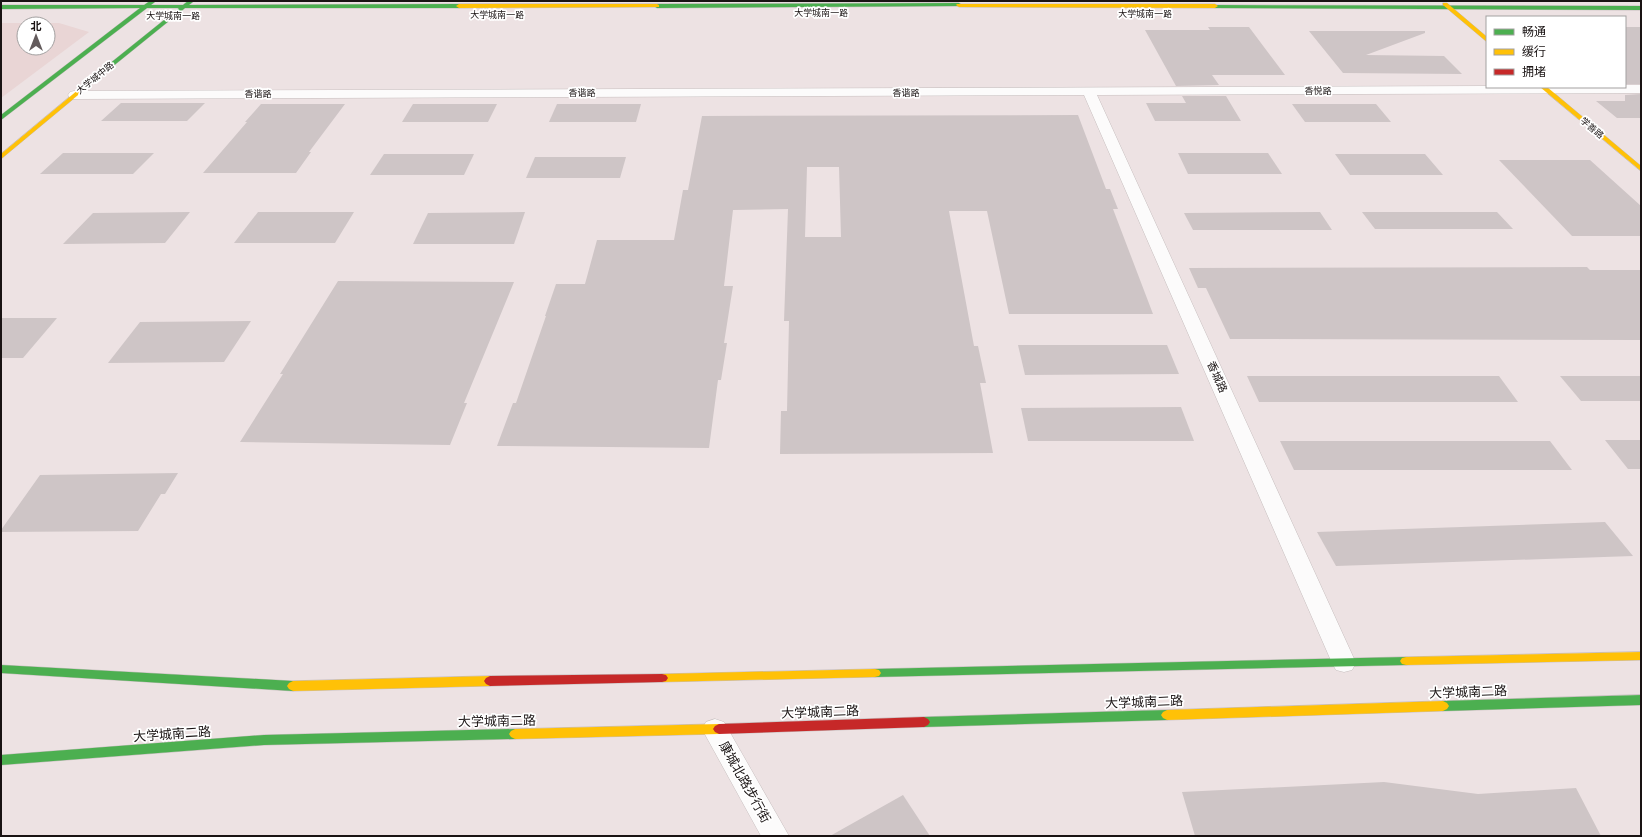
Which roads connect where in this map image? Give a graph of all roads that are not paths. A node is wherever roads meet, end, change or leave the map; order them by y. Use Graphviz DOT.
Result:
graph roads {
  1 [pos="153,1"];
  2 [pos="1442,1"];
  3 [pos="187,4"];
  4 [pos="870,6"];
  5 [pos="888,6"];
  6 [pos="1,7"];
  7 [pos="145,7"];
  8 [pos="1450,8"];
  9 [pos="1641,8"];
  10 [pos="1457,15"];
  11 [pos="1641,15"];
  12 [pos="117,16"];
  13 [pos="132,16"];
  14 [pos="171,16"];
  15 [pos="187,16"];
  16 [pos="338,16"];
  17 [pos="1486,39"];
  18 [pos="1545,88"];
  19 [pos="1641,89"];
  20 [pos="1090,92"];
  21 [pos="74,95"];
  22 [pos="1,118"];
  23 [pos="1,157"];
  24 [pos="1641,169"];
  25 [pos="1641,656"];
  26 [pos="1344,663"];
  27 [pos="1,669"];
  28 [pos="1641,700"];
  29 [pos="715,729"];
  30 [pos="1,760"];
  31 [pos="775,836"];
  1 -- 7 [label="main road"];
  2 -- 8 [label="main road"];
  3 -- 4 [label="main road, 大学城南一路"];
  3 -- 7 [label="main road, 大学城南一路"];
  3 -- 14 [label="main road, 大学城中路"];
  4 -- 5 [label="main road, 大学城南一路"];
  4 -- 16 [label="main road, 大学城南一路"];
  5 -- 8 [label="main road, 大学城南一路"];
  5 -- 10 [label="main road, 大学城南一路"];
  6 -- 7 [label="main road, 大学城南一路"];
  7 -- 13 [label="main road"];
  8 -- 9 [label="main road, 大学城南一路"];
  8 -- 10 [label="main road"];
  10 -- 11 [label="main road, 大学城南一路"];
  10 -- 17 [label="main road"];
  12 -- 13 [label="main road, 大学城南一路"];
  13 -- 14 [label="main road, 大学城南一路"];
  13 -- 22 [label="main road"];
  14 -- 15 [label="main road, 大学城南一路"];
  14 -- 21 [label="main road, 大学城中路"];
  18 -- 19 [label="street, 香悦路"];
  18 -- 20 [label="street, 香悦路"];
  18 -- 24 [label="main road, 学善路"];
  20 -- 21 [label="street, 香谐路"];
  20 -- 26 [label="street, 香城路"];
  21 -- 23 [label="main road, 大学城中路"];
  25 -- 26 [label="main road"];
  26 -- 27 [label="main road"];
  28 -- 29 [label="main road, 大学城南二路"];
  29 -- 30 [label="main road, 大学城南二路"];
  29 -- 31 [label="street, 康城北路步行街"];
}
